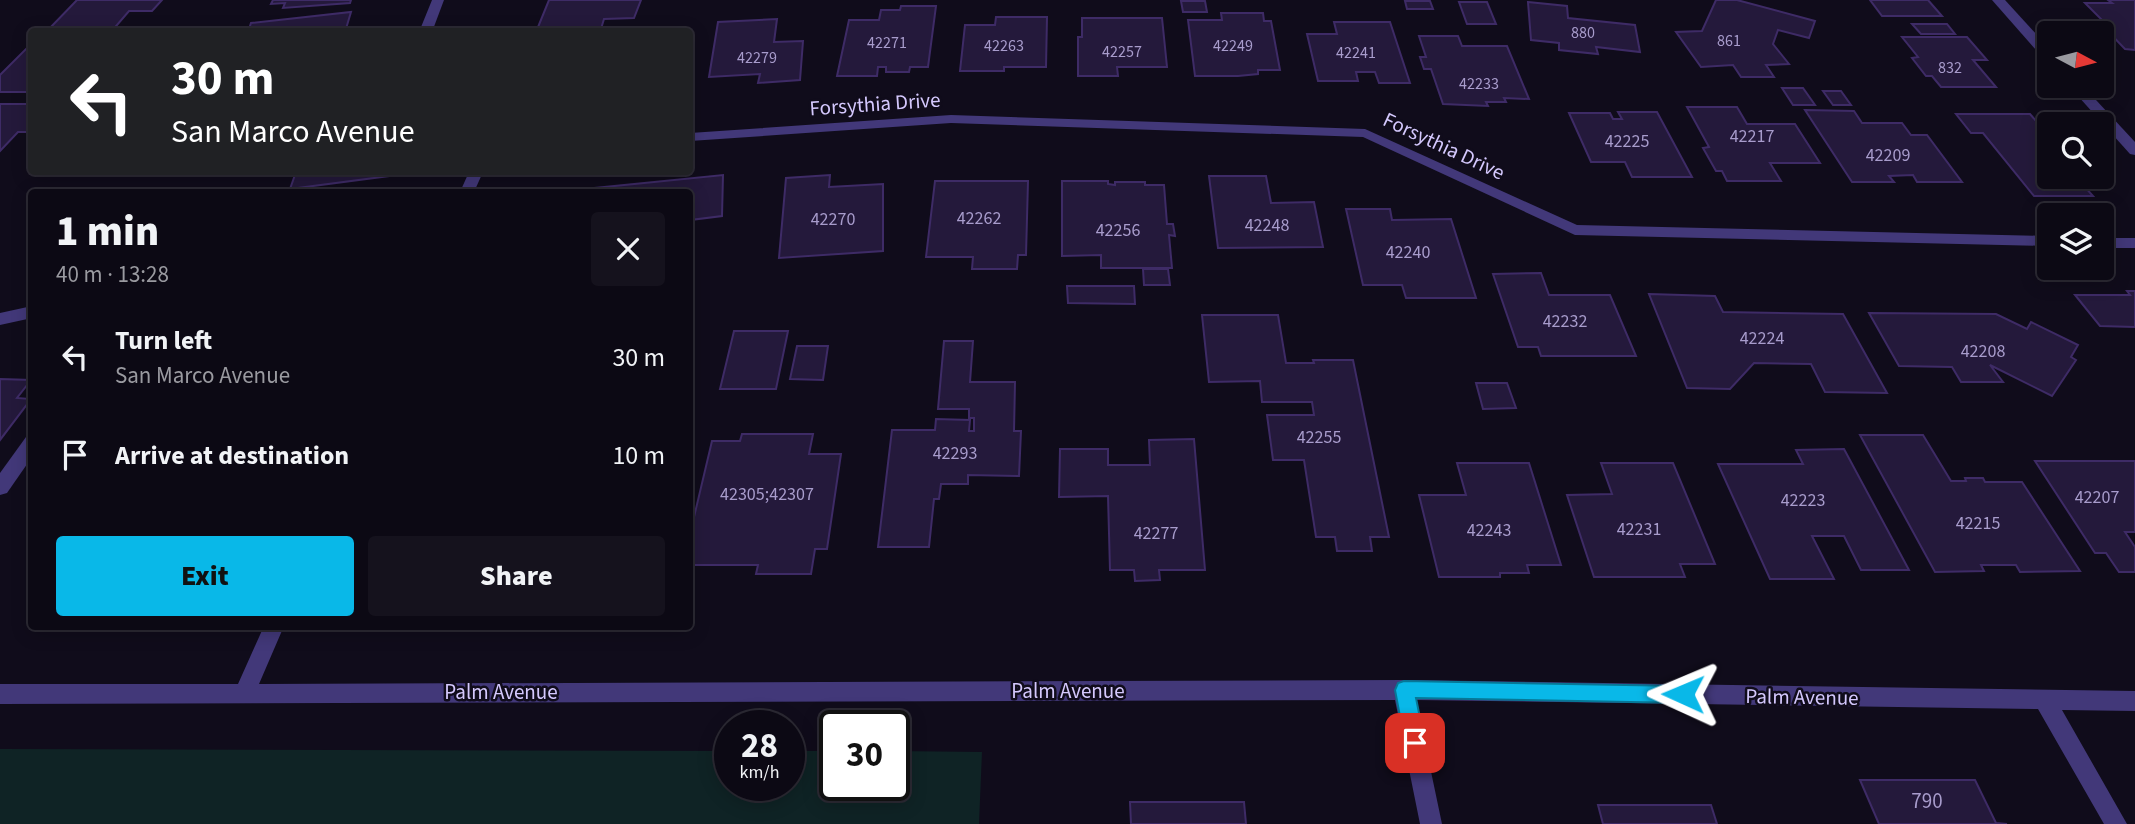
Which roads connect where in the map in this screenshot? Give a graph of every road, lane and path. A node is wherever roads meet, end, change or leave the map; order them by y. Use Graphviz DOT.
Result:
graph roads {
  1 [pos="438,0"];
  2 [pos="1998,0"];
  3 [pos="427,28"];
  4 [pos="2037,43"];
  5 [pos="2087,98"];
  6 [pos="693,137"];
  7 [pos="2135,151"];
  8 [pos="2037,241"];
  9 [pos="2114,243"];
  10 [pos="2135,243"];
  11 [pos="28,313"];
  12 [pos="0,319"];
  13 [pos="28,448"];
  14 [pos="0,488"];
  15 [pos="272,630"];
  16 [pos="1404,690"];
  17 [pos="244,693"];
  18 [pos="0,694"];
  19 [pos="2045,701"];
  20 [pos="2135,701"];
  21 [pos="1431,824"];
  22 [pos="2116,824"];
  1 -- 3 [label="street"];
  2 -- 4 [label="street"];
  5 -- 7 [label="street"];
  6 -- 8 [label="street, Forsythia Drive"];
  9 -- 10 [label="street"];
  11 -- 12 [label="street"];
  13 -- 14 [label="street"];
  15 -- 17 [label="street"];
  16 -- 17 [label="street, Palm Avenue"];
  16 -- 19 [label="street, Palm Avenue"];
  16 -- 21 [label="street"];
  17 -- 18 [label="street, Palm Avenue"];
  19 -- 20 [label="street, Palm Avenue"];
  19 -- 22 [label="street"];
}
